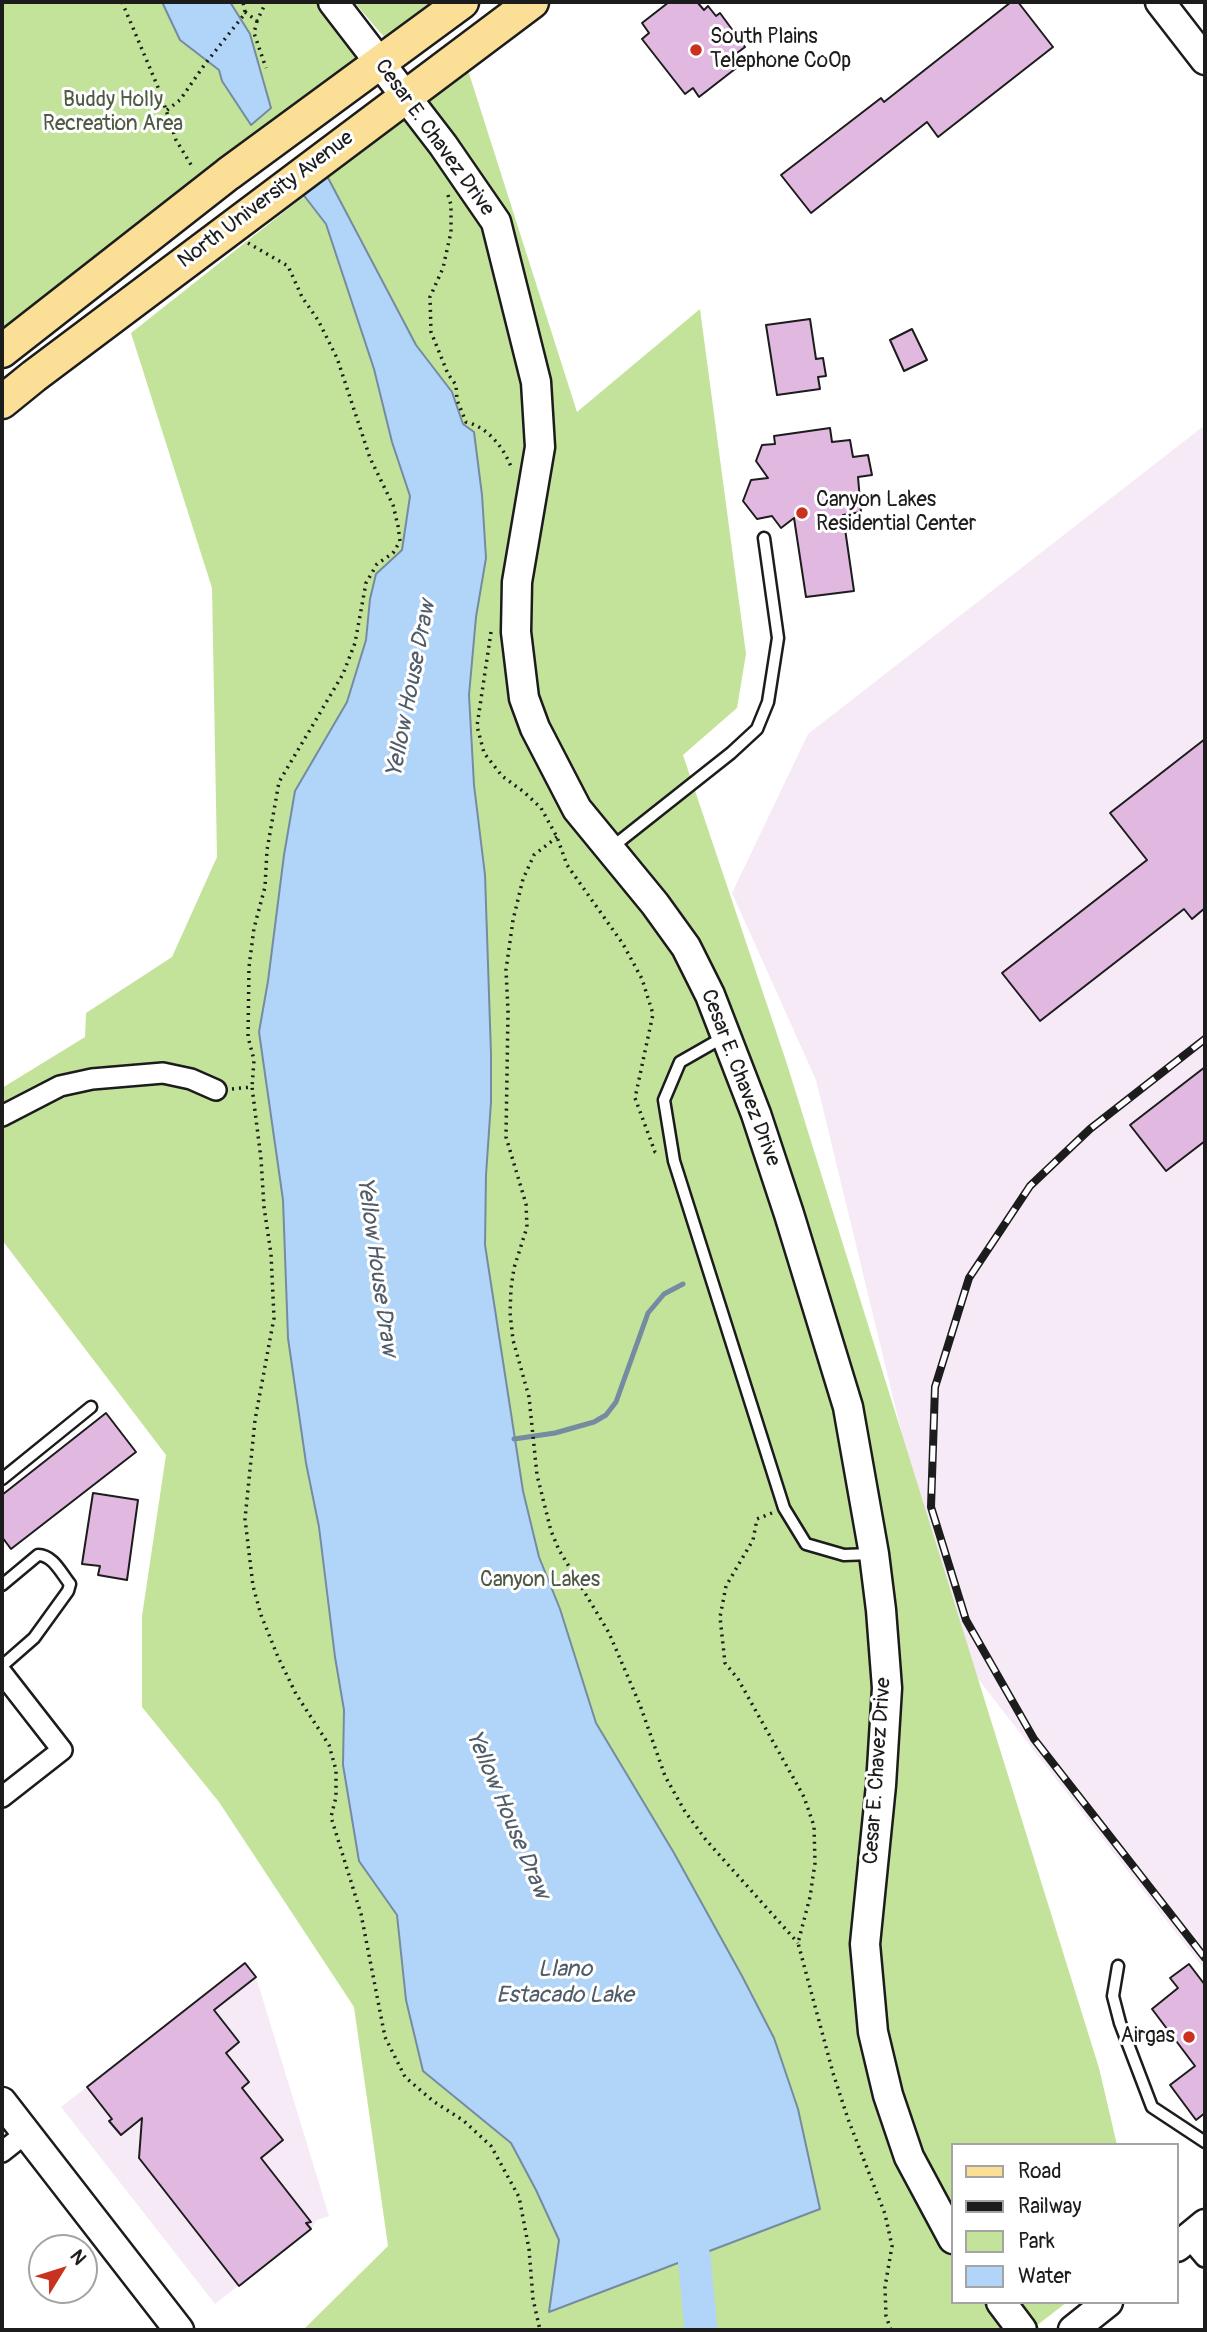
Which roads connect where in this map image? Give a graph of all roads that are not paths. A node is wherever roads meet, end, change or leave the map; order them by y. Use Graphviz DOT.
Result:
graph roads {
  1 [pos="332,2"];
  2 [pos="462,2"];
  3 [pos="532,2"];
  4 [pos="1160,2"];
  5 [pos="1205,60"];
  6 [pos="380,62"];
  7 [pos="405,95"];
  8 [pos="15,355"];
  9 [pos="2,402"];
  10 [pos="764,538"];
  11 [pos="610,848"];
  12 [pos="726,1036"];
  13 [pos="216,1090"];
  14 [pos="2,1116"];
  15 [pos="90,1407"];
  16 [pos="2,1479"];
  17 [pos="874,1554"];
  18 [pos="2,1584"];
  19 [pos="2,1666"];
  20 [pos="2,1673"];
  21 [pos="2,1797"];
  22 [pos="1118,1966"];
  23 [pos="2,2102"];
  24 [pos="26,2133"];
  25 [pos="1205,2142"];
  26 [pos="2,2152"];
  27 [pos="951,2235"];
  28 [pos="1002,2304"];
  29 [pos="1106,2304"];
  30 [pos="179,2330"];
  31 [pos="1022,2330"];
  32 [pos="1073,2330"];
  1 -- 6 [label="street, Cesar E. Chavez Drive"];
  2 -- 6 [label="main road, North University Avenue"];
  3 -- 7 [label="main road, North University Avenue"];
  4 -- 5 [label="street"];
  6 -- 7 [label="street, Cesar E. Chavez Drive"];
  6 -- 8 [label="main road, North University Avenue"];
  7 -- 8 [label="main road, North University Avenue"];
  7 -- 11 [label="street, Cesar E. Chavez Drive"];
  8 -- 9 [label="main road, North University Avenue"];
  10 -- 11 [label="lane"];
  11 -- 12 [label="street, Cesar E. Chavez Drive"];
  12 -- 17 [label="street, Cesar E. Chavez Drive"];
  12 -- 17 [label="lane"];
  13 -- 14 [label="street"];
  15 -- 16 [label="lane"];
  17 -- 27 [label="street, Cesar E. Chavez Drive"];
  18 -- 19 [label="lane"];
  20 -- 21 [label="street"];
  22 -- 25 [label="lane"];
  23 -- 24 [label="street"];
  24 -- 26 [label="street"];
  24 -- 30 [label="street"];
  28 -- 31 [label="street"];
  29 -- 32 [label="street"];
}
